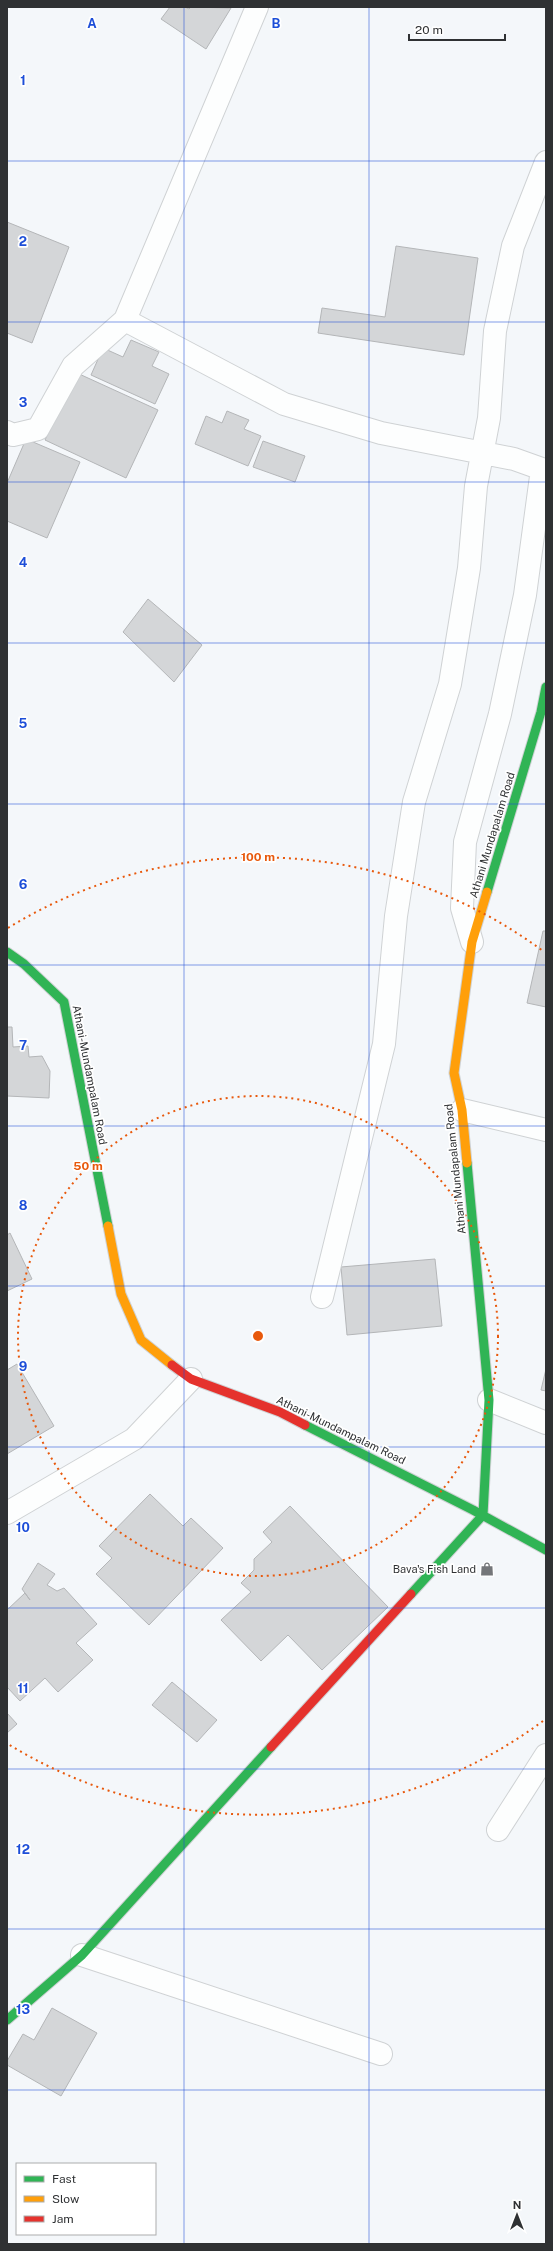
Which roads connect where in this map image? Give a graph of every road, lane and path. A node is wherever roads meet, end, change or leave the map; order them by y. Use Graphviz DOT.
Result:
graph roads {
  1 [pos="256,7"];
  2 [pos="546,162"];
  3 [pos="125,320"];
  4 [pos="7,432"];
  5 [pos="482,452"];
  6 [pos="544,461"];
  7 [pos="546,687"];
  8 [pos="472,942"];
  9 [pos="7,952"];
  10 [pos="462,1110"];
  11 [pos="546,1130"];
  12 [pos="322,1298"];
  13 [pos="191,1379"];
  14 [pos="489,1400"];
  15 [pos="546,1423"];
  16 [pos="7,1513"];
  17 [pos="483,1515"];
  18 [pos="546,1550"];
  19 [pos="546,1755"];
  20 [pos="498,1830"];
  21 [pos="82,1955"];
  22 [pos="7,2020"];
  23 [pos="381,2054"];
  1 -- 3 [label="street"];
  2 -- 5 [label="street"];
  3 -- 4 [label="street"];
  3 -- 5 [label="street"];
  5 -- 6 [label="street"];
  5 -- 12 [label="street"];
  6 -- 8 [label="street"];
  7 -- 8 [label="street, Athani Mundapalam Road"];
  8 -- 10 [label="street, Athani Mundapalam Road"];
  9 -- 13 [label="street, Athani-Mundampalam Road"];
  10 -- 11 [label="street"];
  10 -- 14 [label="street, Athani Mundapalam Road"];
  13 -- 16 [label="street"];
  13 -- 17 [label="street, Athani-Mundampalam Road"];
  14 -- 15 [label="street"];
  14 -- 17 [label="street, Athani Mundapalam Road"];
  17 -- 18 [label="street, Athani-Mundampalam Road"];
  17 -- 21 [label="street"];
  19 -- 20 [label="street"];
  21 -- 22 [label="street"];
  21 -- 23 [label="street"];
}
